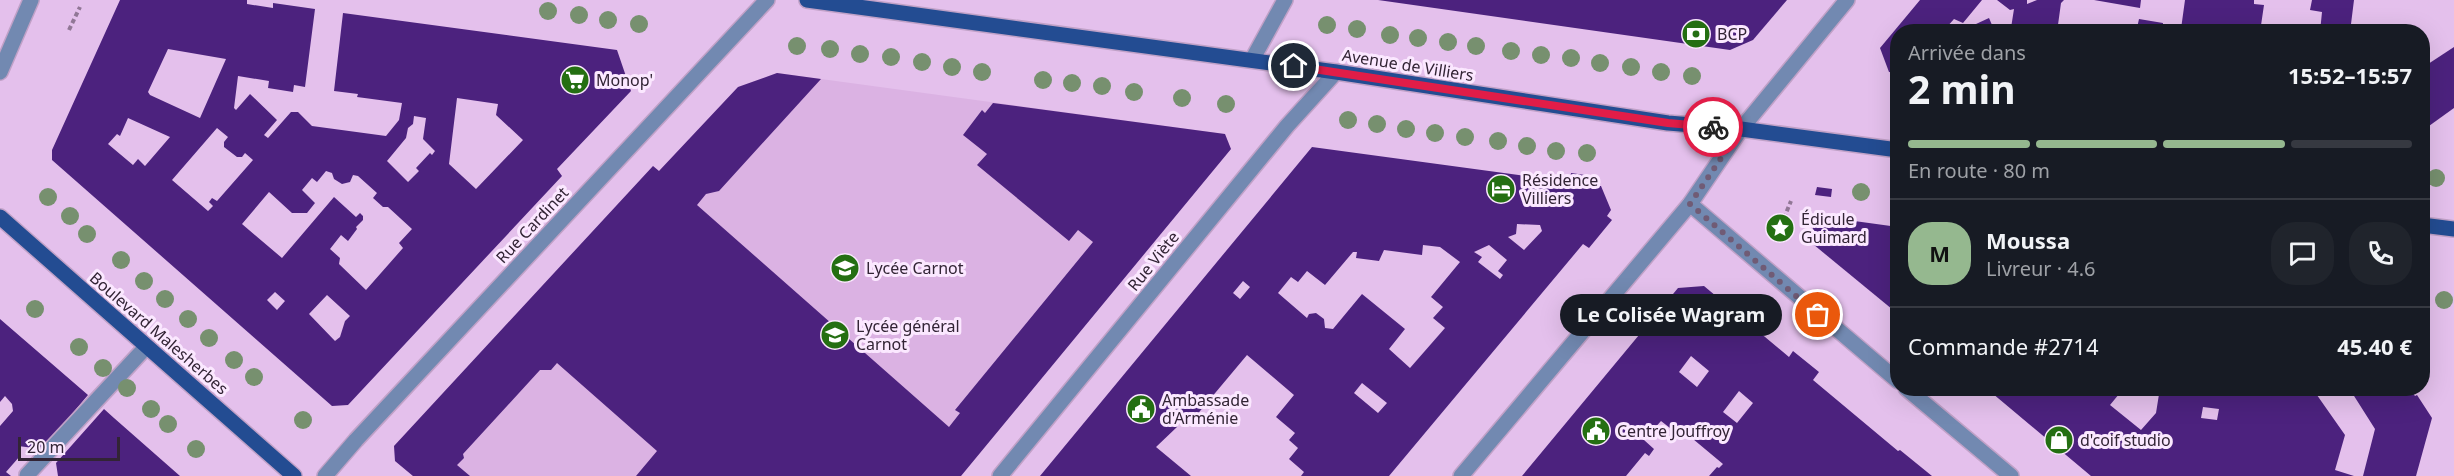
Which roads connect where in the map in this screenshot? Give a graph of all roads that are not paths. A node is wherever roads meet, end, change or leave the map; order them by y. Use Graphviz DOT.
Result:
graph roads {
  1 [pos="31,0"];
  2 [pos="766,0"];
  3 [pos="807,0"];
  4 [pos="1285,0"];
  5 [pos="1847,0"];
  6 [pos="1252,60"];
  7 [pos="0,72"];
  8 [pos="1336,72"];
  9 [pos="1741,129"];
  10 [pos="1890,149"];
  11 [pos="1690,204"];
  12 [pos="0,217"];
  13 [pos="2430,226"];
  14 [pos="2454,229"];
  15 [pos="146,346"];
  16 [pos="1890,374"];
  17 [pos="1916,396"];
  18 [pos="27,475"];
  19 [pos="294,476"];
  20 [pos="325,476"];
  21 [pos="1000,476"];
  22 [pos="1461,476"];
  23 [pos="2011,476"];
  1 -- 7 [label="street"];
  2 -- 20 [label="street, Rue Cardinet"];
  3 -- 6 [label="main road, Avenue de Villiers"];
  4 -- 6 [label="street"];
  5 -- 9 [label="street"];
  6 -- 8 [label="main road, Avenue de Villiers"];
  8 -- 9 [label="main road, Avenue de Villiers"];
  8 -- 21 [label="street, Rue Viète"];
  9 -- 10 [label="main road, Avenue de Villiers"];
  9 -- 11 [label="street"];
  11 -- 16 [label="street"];
  11 -- 22 [label="street"];
  12 -- 15 [label="main road, Boulevard Malesherbes"];
  13 -- 14 [label="main road"];
  15 -- 18 [label="street"];
  15 -- 19 [label="main road, Boulevard Malesherbes"];
  17 -- 23 [label="street"];
}
